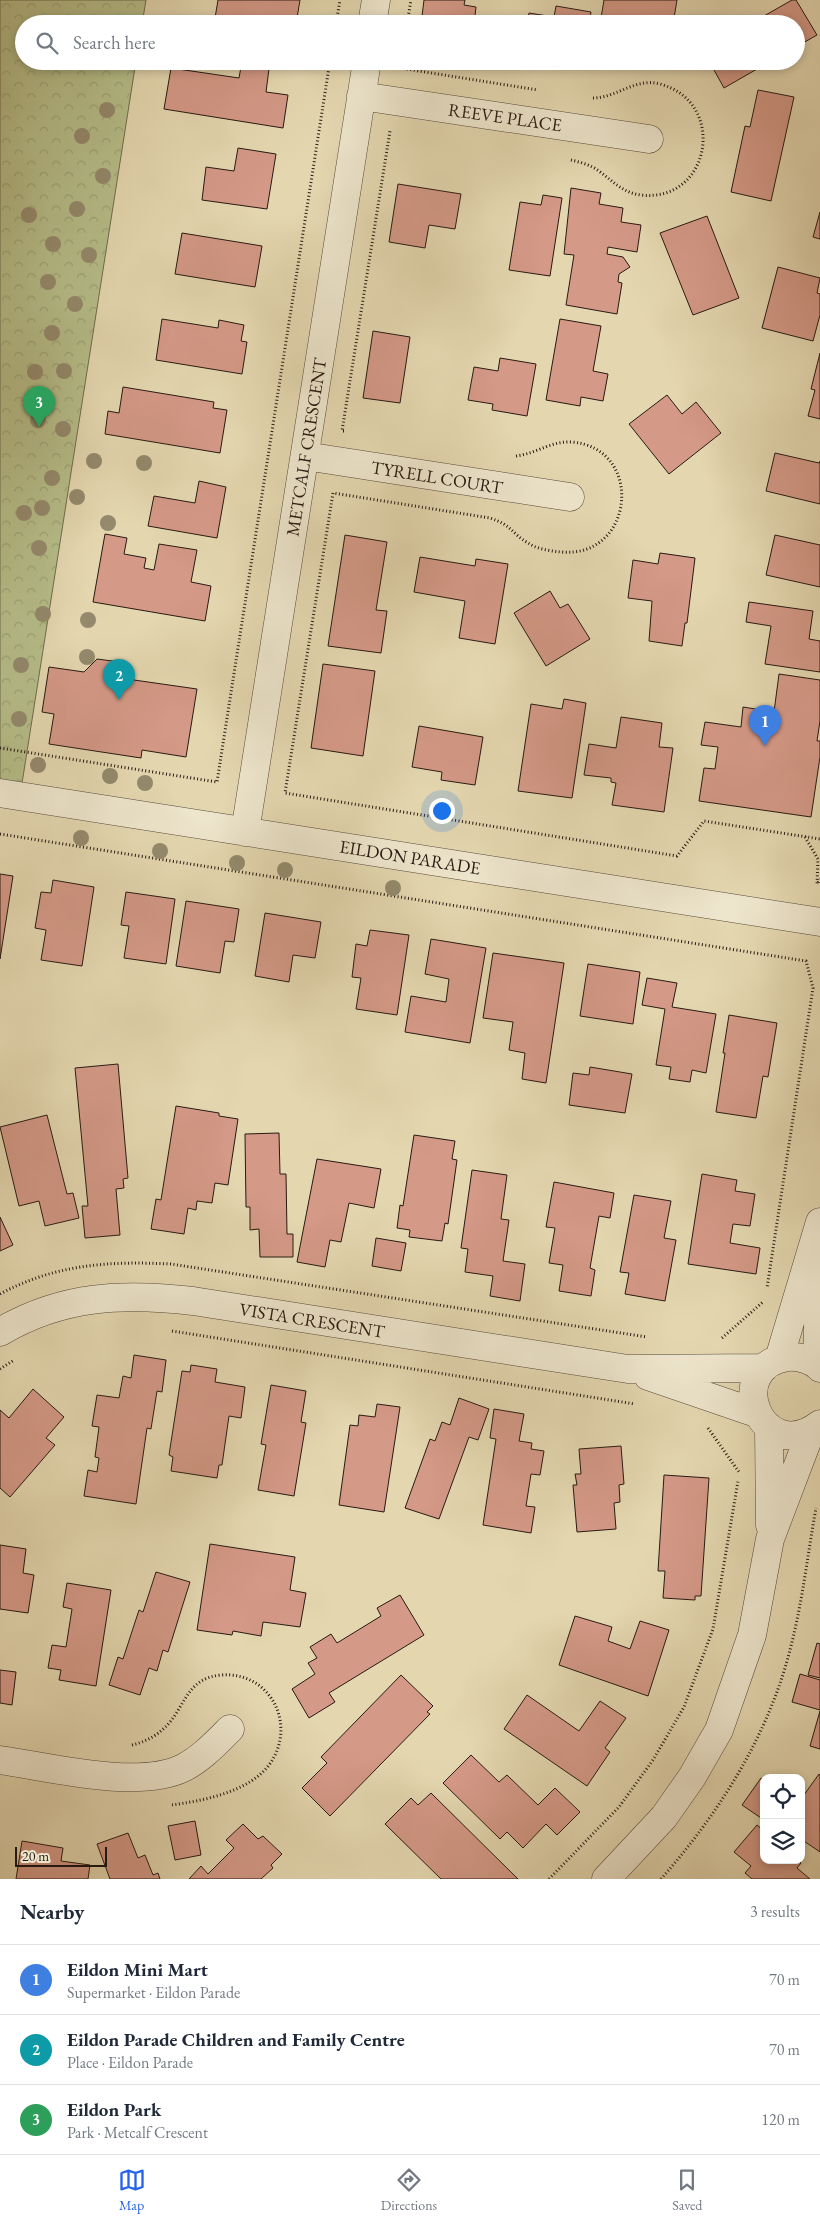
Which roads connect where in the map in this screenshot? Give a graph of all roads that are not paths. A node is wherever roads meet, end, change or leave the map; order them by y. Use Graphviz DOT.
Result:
graph roads {
  1 [pos="376,0"];
  2 [pos="374,15"];
  3 [pos="365,70"];
  4 [pos="361,96"];
  5 [pos="649,139"];
  6 [pos="305,456"];
  7 [pos="570,497"];
  8 [pos="0,793"];
  9 [pos="246,832"];
  10 [pos="820,922"];
  11 [pos="820,1222"];
  12 [pos="820,1259"];
  13 [pos="0,1332"];
  14 [pos="771,1364"];
  15 [pos="818,1366"];
  16 [pos="628,1369"];
  17 [pos="762,1420"];
  18 [pos="815,1428"];
  19 [pos="770,1539"];
  20 [pos="230,1729"];
  21 [pos="0,1760"];
  22 [pos="606,1879"];
  1 -- 2 [label="street"];
  3 -- 4 [label="street, METCALF CRESCENT"];
  4 -- 5 [label="street, REEVE PLACE"];
  4 -- 6 [label="street, METCALF CRESCENT"];
  6 -- 7 [label="street, TYRELL COURT"];
  6 -- 9 [label="street, METCALF CRESCENT"];
  8 -- 9 [label="street, EILDON PARADE"];
  9 -- 10 [label="street, EILDON PARADE"];
  11 -- 14 [label="street"];
  12 -- 15 [label="street"];
  13 -- 16 [label="street, VISTA CRESCENT"];
  14 -- 15 [label="street, VISTA CRESCENT"];
  14 -- 16 [label="street, VISTA CRESCENT"];
  14 -- 17 [label="street"];
  16 -- 17 [label="street, VISTA CRESCENT"];
  17 -- 18 [label="street, VISTA CRESCENT"];
  17 -- 19 [label="street"];
  18 -- 19 [label="street"];
  19 -- 22 [label="street"];
  20 -- 21 [label="street"];
}
